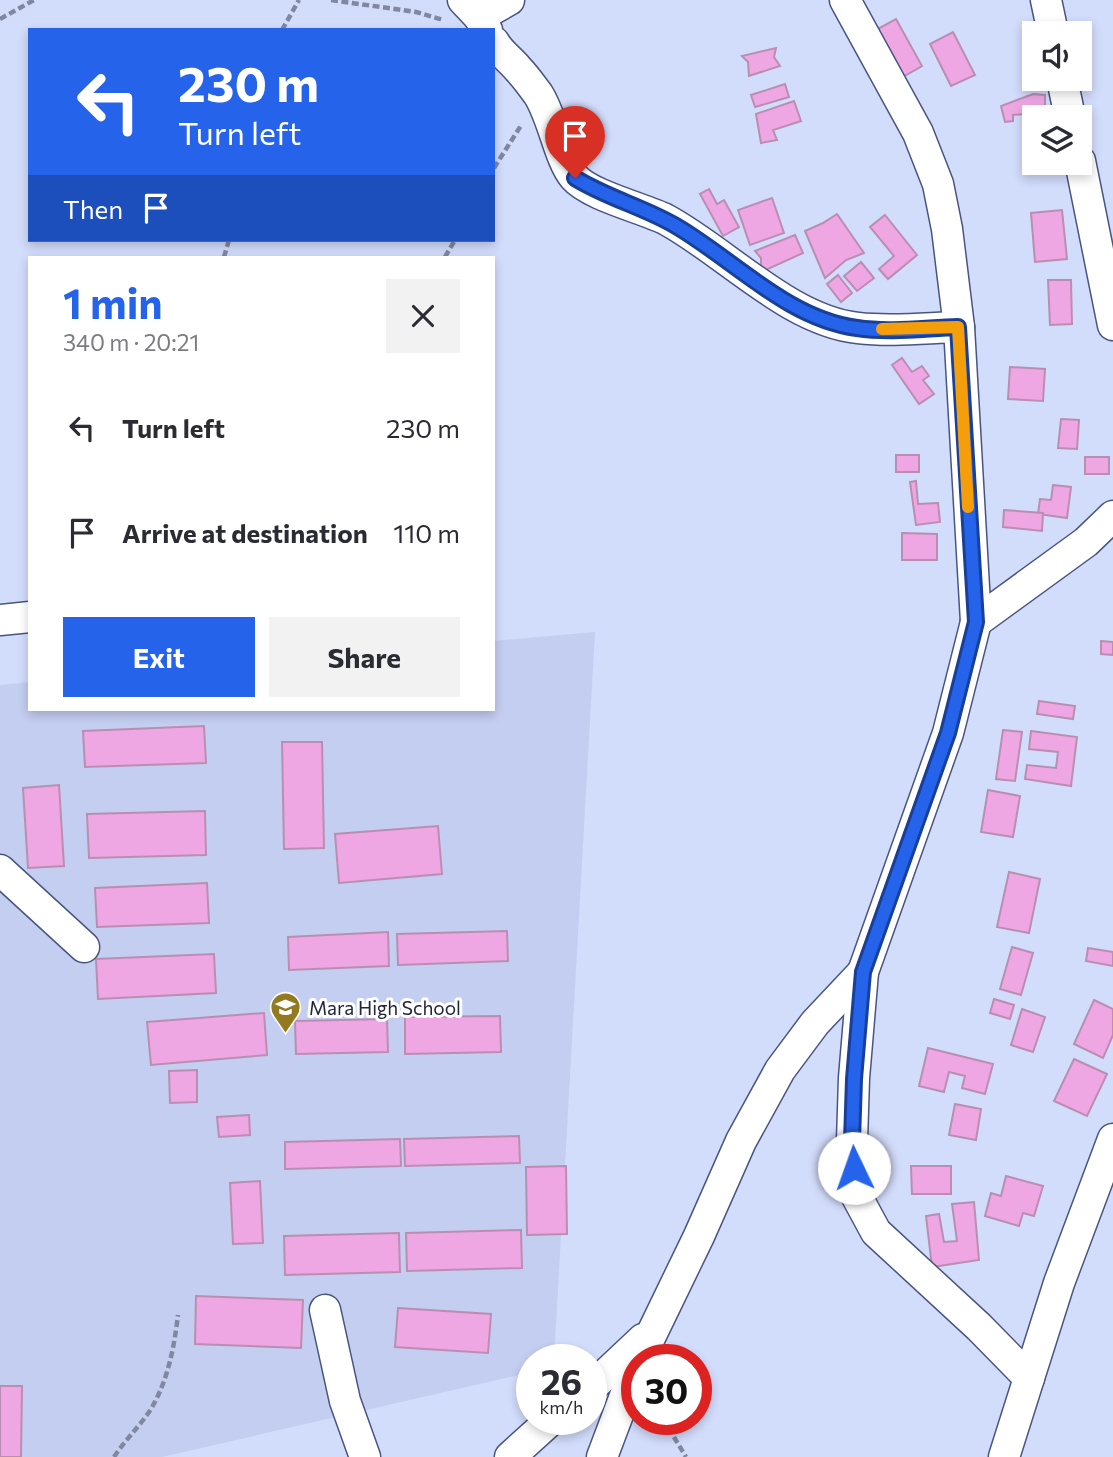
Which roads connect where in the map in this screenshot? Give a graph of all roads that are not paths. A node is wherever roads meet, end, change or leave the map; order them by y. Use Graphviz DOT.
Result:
graph roads {
  1 [pos="509,0"];
  2 [pos="845,0"];
  3 [pos="1046,0"];
  4 [pos="1050,21"];
  5 [pos="475,23"];
  6 [pos="495,46"];
  7 [pos="1083,175"];
  8 [pos="1113,325"];
  9 [pos="958,327"];
  10 [pos="1113,516"];
  11 [pos="28,617"];
  12 [pos="0,620"];
  13 [pos="976,622"];
  14 [pos="0,870"];
  15 [pos="83,947"];
  16 [pos="863,972"];
  17 [pos="1113,1139"];
  18 [pos="325,1310"];
  19 [pos="651,1331"];
  20 [pos="646,1344"];
  21 [pos="607,1373"];
  22 [pos="1029,1378"];
  23 [pos="621,1407"];
  24 [pos="534,1435"];
  25 [pos="365,1457"];
  26 [pos="510,1457"];
  27 [pos="602,1457"];
  28 [pos="1004,1457"];
  1 -- 5 [label="street"];
  2 -- 9 [label="street"];
  3 -- 4 [label="street"];
  6 -- 9 [label="street"];
  7 -- 8 [label="street"];
  9 -- 13 [label="street"];
  10 -- 13 [label="street"];
  11 -- 12 [label="street"];
  13 -- 16 [label="street"];
  14 -- 15 [label="street"];
  16 -- 19 [label="street"];
  16 -- 22 [label="street"];
  17 -- 22 [label="street"];
  18 -- 25 [label="street"];
  19 -- 20 [label="street"];
  19 -- 21 [label="street"];
  22 -- 28 [label="street"];
  23 -- 27 [label="street"];
  24 -- 26 [label="street"];
}
